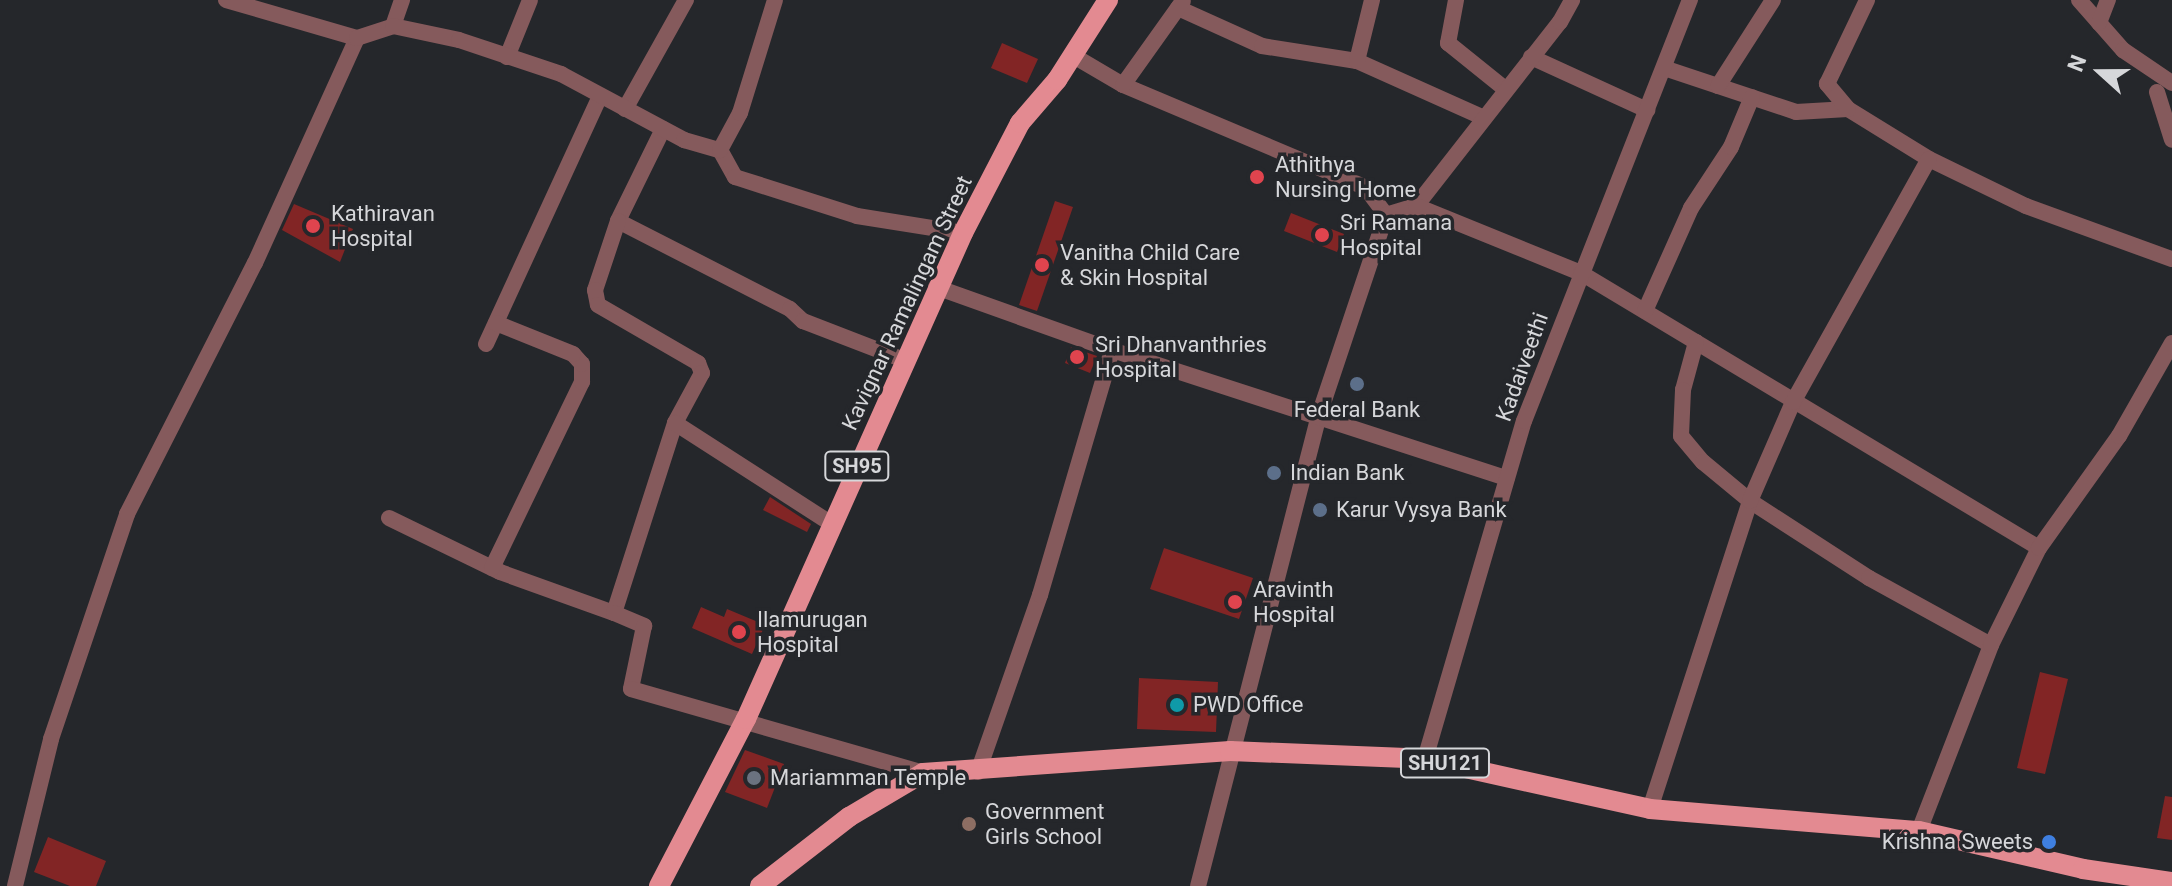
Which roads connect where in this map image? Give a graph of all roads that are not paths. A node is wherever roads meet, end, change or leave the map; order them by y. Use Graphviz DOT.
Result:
graph roads {
  1 [pos="226,0"];
  2 [pos="402,0"];
  3 [pos="530,0"];
  4 [pos="686,0"];
  5 [pos="1372,0"];
  6 [pos="1456,0"];
  7 [pos="1572,0"];
  8 [pos="1690,0"];
  9 [pos="1773,0"];
  10 [pos="1867,0"];
  11 [pos="2079,0"];
  12 [pos="2108,0"];
  13 [pos="769,2"];
  14 [pos="1101,4"];
  15 [pos="1181,4"];
  16 [pos="2099,23"];
  17 [pos="393,26"];
  18 [pos="357,38"];
  19 [pos="1072,55"];
  20 [pos="507,57"];
  21 [pos="1531,57"];
  22 [pos="1357,61"];
  23 [pos="1664,68"];
  24 [pos="2172,83"];
  25 [pos="1123,85"];
  26 [pos="1718,86"];
  27 [pos="1505,89"];
  28 [pos="2157,92"];
  29 [pos="600,96"];
  30 [pos="1752,97"];
  31 [pos="625,109"];
  32 [pos="1848,109"];
  33 [pos="1647,110"];
  34 [pos="1482,117"];
  35 [pos="663,129"];
  36 [pos="2172,140"];
  37 [pos="720,150"];
  38 [pos="1929,159"];
  39 [pos="1416,206"];
  40 [pos="1386,215"];
  41 [pos="618,221"];
  42 [pos="963,233"];
  43 [pos="2172,259"];
  44 [pos="1581,273"];
  45 [pos="936,287"];
  46 [pos="1645,311"];
  47 [pos="496,323"];
  48 [pos="1696,342"];
  49 [pos="2172,343"];
  50 [pos="486,344"];
  51 [pos="1112,350"];
  52 [pos="904,360"];
  53 [pos="1793,402"];
  54 [pos="1319,415"];
  55 [pos="675,423"];
  56 [pos="1507,478"];
  57 [pos="1750,501"];
  58 [pos="389,518"];
  59 [pos="832,524"];
  60 [pos="2039,548"];
  61 [pos="492,568"];
  62 [pos="614,613"];
  63 [pos="1991,645"];
  64 [pos="746,719"];
  65 [pos="1230,751"];
  66 [pos="1425,759"];
  67 [pos="978,772"];
  68 [pos="923,773"];
  69 [pos="1650,809"];
  70 [pos="1919,831"];
  71 [pos="2166,883"];
  72 [pos="15,886"];
  73 [pos="659,886"];
  74 [pos="760,886"];
  75 [pos="1198,886"];
  1 -- 18 [label="street"];
  2 -- 17 [label="street"];
  3 -- 20 [label="street"];
  4 -- 31 [label="street"];
  5 -- 22 [label="street"];
  6 -- 27 [label="street"];
  7 -- 21 [label="street"];
  8 -- 23 [label="street, Kadaiveethi"];
  9 -- 26 [label="street"];
  10 -- 32 [label="street"];
  11 -- 16 [label="street"];
  12 -- 16 [label="street"];
  13 -- 37 [label="street"];
  14 -- 19 [label="main road, SH95"];
  15 -- 22 [label="street"];
  15 -- 25 [label="street"];
  16 -- 24 [label="street"];
  17 -- 18 [label="street"];
  17 -- 20 [label="street"];
  18 -- 72 [label="street"];
  19 -- 25 [label="street"];
  19 -- 42 [label="main road, Kavignar Ramalingam Street / SH95"];
  20 -- 29 [label="street"];
  21 -- 27 [label="street"];
  21 -- 33 [label="street"];
  22 -- 34 [label="street"];
  23 -- 26 [label="street"];
  23 -- 33 [label="street, Kadaiveethi"];
  25 -- 40 [label="street"];
  26 -- 30 [label="street"];
  27 -- 34 [label="street"];
  28 -- 36 [label="street"];
  29 -- 31 [label="street"];
  29 -- 47 [label="street"];
  30 -- 32 [label="street"];
  30 -- 46 [label="street"];
  31 -- 35 [label="street"];
  32 -- 38 [label="street"];
  33 -- 44 [label="street, Kadaiveethi"];
  34 -- 39 [label="street"];
  35 -- 37 [label="street"];
  35 -- 41 [label="street"];
  37 -- 42 [label="street"];
  38 -- 43 [label="street"];
  38 -- 53 [label="street"];
  39 -- 40 [label="street"];
  39 -- 44 [label="street"];
  40 -- 54 [label="street"];
  41 -- 52 [label="street"];
  41 -- 55 [label="street"];
  42 -- 45 [label="main road, Kavignar Ramalingam Street / SH95"];
  44 -- 46 [label="street"];
  44 -- 56 [label="street, Kadaiveethi"];
  45 -- 51 [label="street"];
  45 -- 52 [label="main road, Kavignar Ramalingam Street / SH95"];
  46 -- 48 [label="street"];
  47 -- 50 [label="street"];
  47 -- 61 [label="street"];
  48 -- 53 [label="street"];
  48 -- 57 [label="street"];
  49 -- 60 [label="street"];
  51 -- 54 [label="street"];
  51 -- 67 [label="street"];
  52 -- 59 [label="main road, Kavignar Ramalingam Street / SH95"];
  53 -- 57 [label="street"];
  53 -- 60 [label="street"];
  54 -- 56 [label="street"];
  54 -- 65 [label="street"];
  55 -- 59 [label="street"];
  55 -- 62 [label="street"];
  56 -- 66 [label="street, Kadaiveethi"];
  57 -- 63 [label="street"];
  57 -- 69 [label="street"];
  58 -- 61 [label="street"];
  59 -- 64 [label="main road, Kavignar Ramalingam Street / SH95"];
  60 -- 63 [label="street"];
  61 -- 62 [label="street"];
  62 -- 64 [label="street"];
  63 -- 70 [label="street"];
  64 -- 68 [label="street"];
  64 -- 73 [label="main road, Kavignar Ramalingam Street / SH95"];
  65 -- 66 [label="main road, SHU121"];
  65 -- 67 [label="main road, SHU121"];
  65 -- 75 [label="street"];
  66 -- 69 [label="main road, SHU121"];
  67 -- 68 [label="main road, SHU121"];
  68 -- 74 [label="main road, SHU121"];
  69 -- 70 [label="main road, SHU121"];
  70 -- 71 [label="main road, SHU121"];
}
